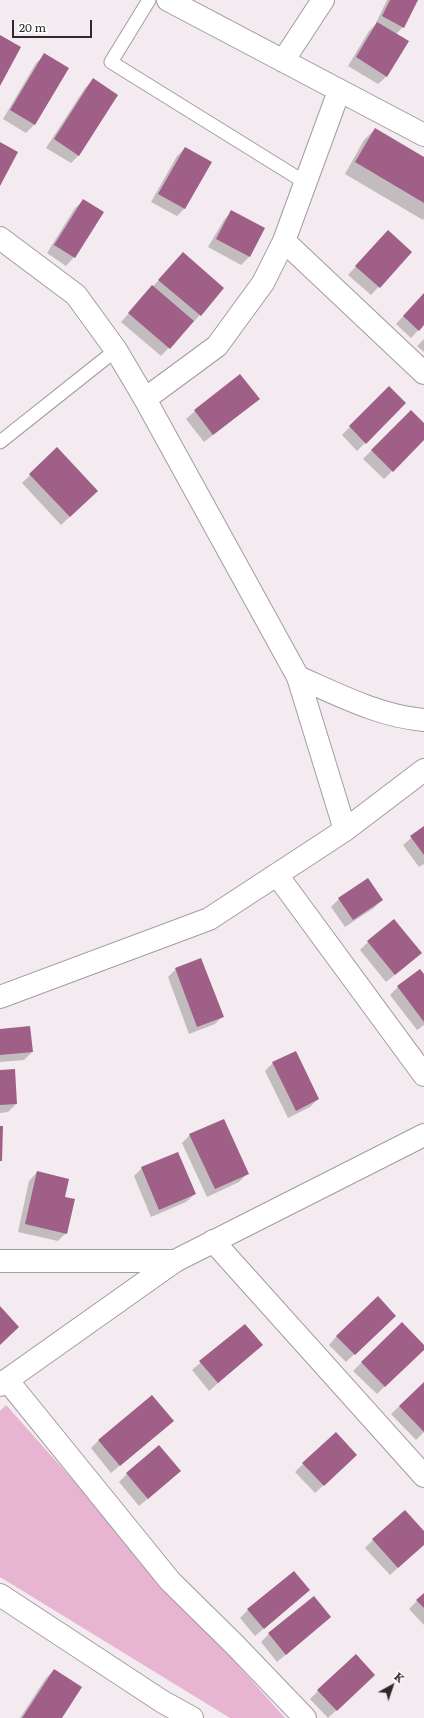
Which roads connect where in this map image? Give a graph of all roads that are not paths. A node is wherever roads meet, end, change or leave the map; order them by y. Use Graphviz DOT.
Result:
graph roads {
  1 [pos="149,0"];
  2 [pos="168,0"];
  3 [pos="323,0"];
  4 [pos="283,61"];
  5 [pos="339,91"];
  6 [pos="424,135"];
  7 [pos="306,183"];
  8 [pos="0,238"];
  9 [pos="284,241"];
  10 [pos="116,350"];
  11 [pos="424,373"];
  12 [pos="145,399"];
  13 [pos="0,442"];
  14 [pos="298,677"];
  15 [pos="424,720"];
  16 [pos="424,770"];
  17 [pos="345,830"];
  18 [pos="277,875"];
  19 [pos="0,997"];
  20 [pos="424,1075"];
  21 [pos="424,1135"];
  22 [pos="213,1241"];
  23 [pos="0,1261"];
  24 [pos="175,1261"];
  25 [pos="4,1382"];
  26 [pos="424,1476"];
  27 [pos="0,1595"];
  28 [pos="192,1718"];
  29 [pos="305,1718"];
  1 -- 7 [label="lane"];
  2 -- 4 [label="street"];
  3 -- 4 [label="street"];
  4 -- 5 [label="street"];
  5 -- 6 [label="street"];
  5 -- 7 [label="street"];
  7 -- 9 [label="street"];
  8 -- 10 [label="street"];
  9 -- 11 [label="street"];
  9 -- 12 [label="street"];
  10 -- 12 [label="street"];
  10 -- 13 [label="lane"];
  12 -- 14 [label="street"];
  14 -- 15 [label="street"];
  14 -- 17 [label="street"];
  16 -- 17 [label="street"];
  17 -- 18 [label="street"];
  18 -- 19 [label="street"];
  18 -- 20 [label="street"];
  21 -- 22 [label="street"];
  22 -- 24 [label="street"];
  22 -- 26 [label="street"];
  23 -- 24 [label="street"];
  24 -- 25 [label="street"];
  25 -- 29 [label="street"];
  27 -- 28 [label="street"];
}
